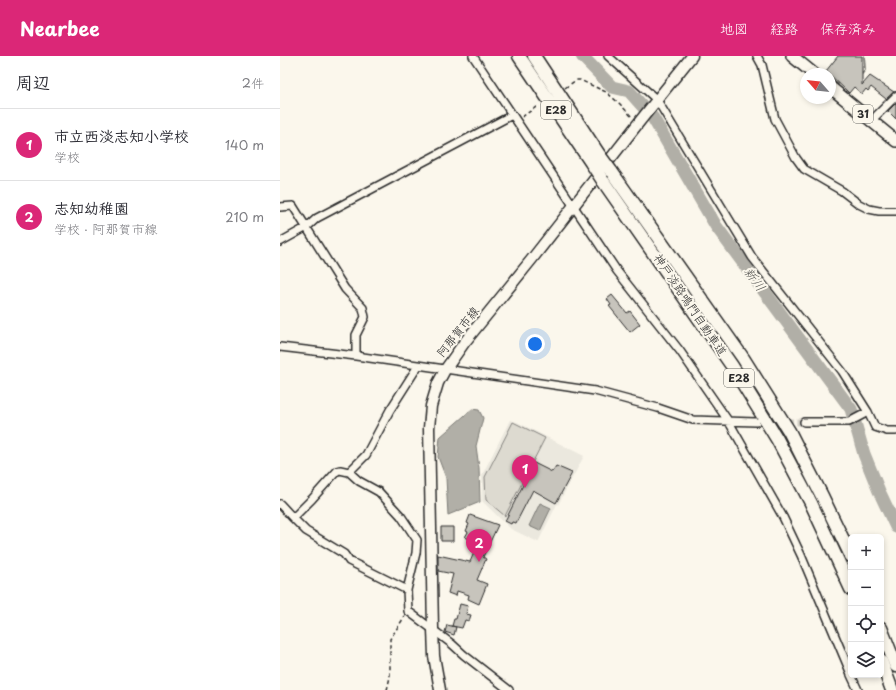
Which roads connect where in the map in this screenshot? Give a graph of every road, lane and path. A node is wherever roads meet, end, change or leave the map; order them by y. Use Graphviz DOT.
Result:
graph roads {
  1 [pos="473,56"];
  2 [pos="519,56"];
  3 [pos="534,56"];
  4 [pos="608,56"];
  5 [pos="692,56"];
  6 [pos="757,56"];
  7 [pos="792,56"];
  8 [pos="807,68"];
  9 [pos="562,90"];
  10 [pos="836,92"];
  11 [pos="896,96"];
  12 [pos="655,103"];
  13 [pos="539,105"];
  14 [pos="514,118"];
  15 [pos="871,121"];
  16 [pos="639,122"];
  17 [pos="896,141"];
  18 [pos="596,160"];
  19 [pos="573,206"];
  20 [pos="280,207"];
  21 [pos="896,211"];
  22 [pos="307,227"];
  23 [pos="280,242"];
  24 [pos="280,347"];
  25 [pos="356,356"];
  26 [pos="418,366"];
  27 [pos="445,370"];
  28 [pos="868,412"];
  29 [pos="729,422"];
  30 [pos="756,422"];
  31 [pos="804,422"];
  32 [pos="896,430"];
  33 [pos="349,472"];
  34 [pos="280,504"];
  35 [pos="293,518"];
  36 [pos="431,534"];
  37 [pos="417,540"];
  38 [pos="848,550"];
  39 [pos="848,582"];
  40 [pos="407,590"];
  41 [pos="408,611"];
  42 [pos="433,629"];
  43 [pos="884,636"];
  44 [pos="896,666"];
  45 [pos="848,667"];
  46 [pos="884,669"];
  47 [pos="853,678"];
  48 [pos="387,690"];
  49 [pos="440,690"];
  50 [pos="509,690"];
  51 [pos="858,690"];
  52 [pos="892,690"];
  1 -- 14 [label="street"];
  2 -- 18 [label="highway, 神戸淡路鳴門自動車道 / E28"];
  3 -- 18 [label="highway, 神戸淡路鳴門自動車道 / E28"];
  4 -- 12 [label="street"];
  5 -- 12 [label="main road, 阿那賀市線"];
  6 -- 21 [label="street"];
  7 -- 8 [label="main road"];
  9 -- 16 [label="path"];
  10 -- 15 [label="main road, 31"];
  11 -- 15 [label="street"];
  12 -- 16 [label="main road, 阿那賀市線"];
  12 -- 28 [label="street"];
  13 -- 14 [label="path"];
  14 -- 19 [label="street"];
  14 -- 22 [label="street"];
  15 -- 17 [label="main road, 31"];
  16 -- 19 [label="main road, 阿那賀市線"];
  18 -- 38 [label="highway, 神戸淡路鳴門自動車道 / E28, bridge"];
  18 -- 39 [label="highway, 神戸淡路鳴門自動車道 / E28, bridge"];
  19 -- 27 [label="main road, 阿那賀市線"];
  19 -- 29 [label="street"];
  20 -- 22 [label="street"];
  22 -- 23 [label="street"];
  22 -- 25 [label="street"];
  24 -- 25 [label="street"];
  25 -- 26 [label="street"];
  26 -- 27 [label="street"];
  26 -- 33 [label="street"];
  27 -- 29 [label="street"];
  27 -- 36 [label="main road, 阿那賀市線"];
  28 -- 31 [label="street"];
  28 -- 32 [label="street"];
  29 -- 30 [label="street"];
  29 -- 45 [label="street"];
  33 -- 35 [label="street"];
  33 -- 37 [label="street"];
  34 -- 35 [label="street"];
  35 -- 40 [label="street"];
  36 -- 37 [label="street"];
  36 -- 42 [label="main road, 阿那賀市線"];
  37 -- 40 [label="street"];
  40 -- 41 [label="street"];
  41 -- 42 [label="street"];
  41 -- 48 [label="path"];
  42 -- 49 [label="main road, 阿那賀市線"];
  42 -- 50 [label="street"];
  43 -- 44 [label="highway"];
  46 -- 52 [label="highway"];
  47 -- 51 [label="street"];
}
